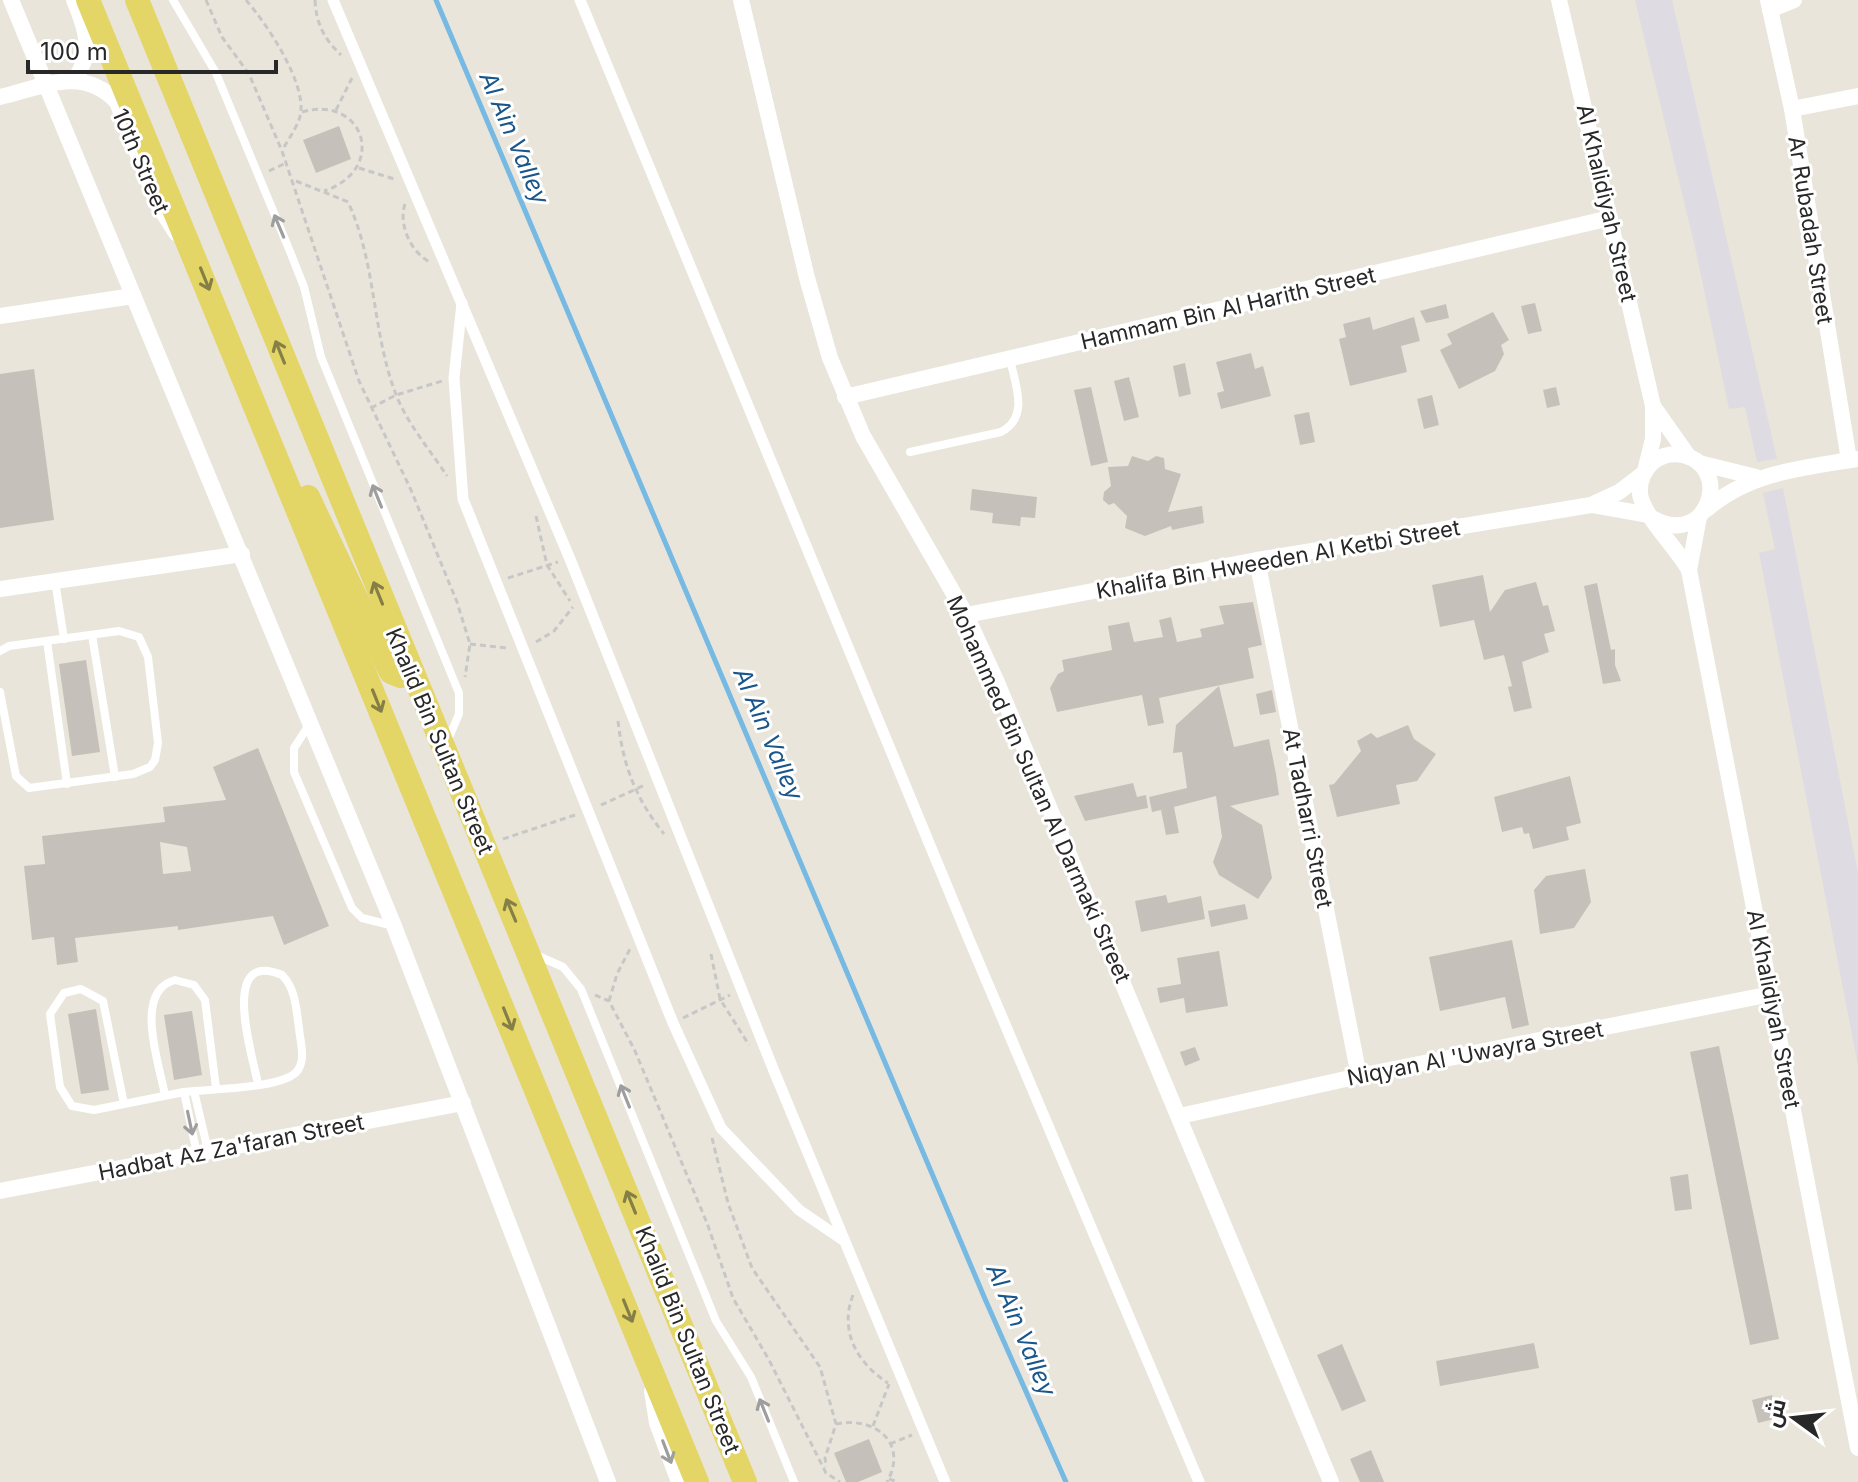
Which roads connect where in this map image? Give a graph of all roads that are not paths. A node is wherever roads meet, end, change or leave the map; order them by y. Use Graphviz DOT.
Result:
graph roads {
  1 [pos="11,0"];
  2 [pos="74,0"];
  3 [pos="88,0"];
  4 [pos="137,0"];
  5 [pos="173,0"];
  6 [pos="333,0"];
  7 [pos="580,0"];
  8 [pos="741,0"];
  9 [pos="1559,0"];
  10 [pos="1794,0"];
  11 [pos="1769,5"];
  12 [pos="75,79"];
  13 [pos="47,87"];
  14 [pos="1858,96"];
  15 [pos="0,97"];
  16 [pos="1792,109"];
  17 [pos="1610,218"];
  18 [pos="192,248"];
  19 [pos="133,296"];
  20 [pos="462,303"];
  21 [pos="0,316"];
  22 [pos="1010,359"];
  23 [pos="845,397"];
  24 [pos="1653,406"];
  25 [pos="910,452"];
  26 [pos="1694,460"];
  27 [pos="1853,460"];
  28 [pos="282,469"];
  29 [pos="1644,472"];
  30 [pos="1758,477"];
  31 [pos="1591,505"];
  32 [pos="1702,513"];
  33 [pos="1650,516"];
  34 [pos="242,554"];
  35 [pos="1257,560"];
  36 [pos="1689,570"];
  37 [pos="55,581"];
  38 [pos="0,589"];
  39 [pos="966,615"];
  40 [pos="92,635"];
  41 [pos="64,639"];
  42 [pos="47,641"];
  43 [pos="0,651"];
  44 [pos="410,671"];
  45 [pos="0,692"];
  46 [pos="311,722"];
  47 [pos="444,750"];
  48 [pos="115,777"];
  49 [pos="67,784"];
  50 [pos="394,926"];
  51 [pos="529,952"];
  52 [pos="1771,994"];
  53 [pos="1359,1076"];
  54 [pos="258,1084"];
  55 [pos="216,1088"];
  56 [pos="194,1091"];
  57 [pos="184,1092"];
  58 [pos="165,1095"];
  59 [pos="463,1103"];
  60 [pos="124,1104"];
  61 [pos="1180,1116"];
  62 [pos="202,1152"];
  63 [pos="0,1191"];
  64 [pos="843,1241"];
  65 [pos="650,1365"];
  66 [pos="1858,1448"];
  67 [pos="608,1482"];
  68 [pos="679,1482"];
  69 [pos="697,1482"];
  70 [pos="745,1482"];
  71 [pos="794,1482"];
  72 [pos="945,1482"];
  73 [pos="1199,1482"];
  74 [pos="1331,1482"];
  1 -- 13 [label="street"];
  2 -- 12 [label="street"];
  3 -- 18 [label="main road, Khalid Bin Sultan Street"];
  44 -- 4 [label="main road, Khalid Bin Sultan Street, one-way"];
  47 -- 5 [label="lane, one-way"];
  6 -- 20 [label="street"];
  7 -- 73 [label="street"];
  8 -- 23 [label="street, Mohammed Bin Sultan Al Darmaki Street"];
  9 -- 17 [label="street, Al Khalidiyah Street"];
  10 -- 11 [label="street"];
  11 -- 16 [label="street, Ar Rubadah Street"];
  12 -- 13 [label="street"];
  12 -- 18 [label="street, 10th Street"];
  13 -- 15 [label="street"];
  13 -- 19 [label="street"];
  14 -- 16 [label="street"];
  16 -- 27 [label="street, Ar Rubadah Street"];
  17 -- 22 [label="street, Hammam Bin Al Harith Street"];
  17 -- 24 [label="street, Al Khalidiyah Street"];
  18 -- 28 [label="main road, Khalid Bin Sultan Street, one-way"];
  19 -- 21 [label="street"];
  19 -- 34 [label="street"];
  20 -- 64 [label="street"];
  20 -- 64 [label="street"];
  22 -- 23 [label="street, Hammam Bin Al Harith Street"];
  22 -- 25 [label="lane"];
  23 -- 39 [label="street, Mohammed Bin Sultan Al Darmaki Street"];
  24 -- 26 [label="street, Al Khalidiyah Street"];
  24 -- 29 [label="street, Al Khalidiyah Street"];
  26 -- 29 [label="street"];
  26 -- 30 [label="street"];
  26 -- 32 [label="street"];
  27 -- 30 [label="street"];
  28 -- 44 [label="main road"];
  28 -- 65 [label="main road, Khalid Bin Sultan Street, one-way"];
  29 -- 31 [label="street, Khalifa Bin Hweeden Al Ketbi Street"];
  29 -- 33 [label="street"];
  30 -- 32 [label="street"];
  31 -- 33 [label="street, Khalifa Bin Hweeden Al Ketbi Street"];
  31 -- 35 [label="street, Khalifa Bin Hweeden Al Ketbi Street"];
  32 -- 33 [label="street"];
  32 -- 36 [label="street, Al Khalidiyah Street"];
  33 -- 36 [label="street, Al Khalidiyah Street"];
  34 -- 37 [label="street"];
  34 -- 46 [label="street"];
  35 -- 39 [label="street, Khalifa Bin Hweeden Al Ketbi Street"];
  35 -- 53 [label="street, At Tadharri Street"];
  36 -- 52 [label="street, Al Khalidiyah Street"];
  37 -- 38 [label="street"];
  37 -- 41 [label="lane"];
  39 -- 61 [label="street, Mohammed Bin Sultan Al Darmaki Street"];
  40 -- 41 [label="lane"];
  40 -- 48 [label="lane"];
  40 -- 48 [label="lane"];
  41 -- 42 [label="lane"];
  42 -- 43 [label="lane"];
  42 -- 49 [label="lane"];
  44 -- 47 [label="main road, Khalid Bin Sultan Street"];
  45 -- 49 [label="lane"];
  46 -- 50 [label="street"];
  46 -- 50 [label="lane"];
  51 -- 47 [label="main road, Khalid Bin Sultan Street, one-way"];
  48 -- 49 [label="lane"];
  50 -- 59 [label="street"];
  70 -- 51 [label="main road, Khalid Bin Sultan Street, one-way"];
  71 -- 51 [label="lane, one-way"];
  52 -- 53 [label="street, Niqyan Al 'Uwayra Street"];
  52 -- 66 [label="street, Al Khalidiyah Street"];
  53 -- 61 [label="street, Niqyan Al 'Uwayra Street"];
  54 -- 54 [label="lane"];
  54 -- 55 [label="lane"];
  55 -- 56 [label="lane"];
  55 -- 58 [label="lane"];
  56 -- 57 [label="lane"];
  56 -- 62 [label="lane"];
  57 -- 58 [label="lane"];
  57 -- 62 [label="lane, one-way"];
  58 -- 60 [label="lane"];
  59 -- 62 [label="street, Hadbat Az Za'faran Street"];
  59 -- 67 [label="street"];
  60 -- 60 [label="lane"];
  61 -- 74 [label="street, Mohammed Bin Sultan Al Darmaki Street"];
  62 -- 63 [label="street, Hadbat Az Za'faran Street"];
  64 -- 72 [label="street"];
  65 -- 68 [label="street, one-way"];
  65 -- 69 [label="main road, Khalid Bin Sultan Street"];
}
